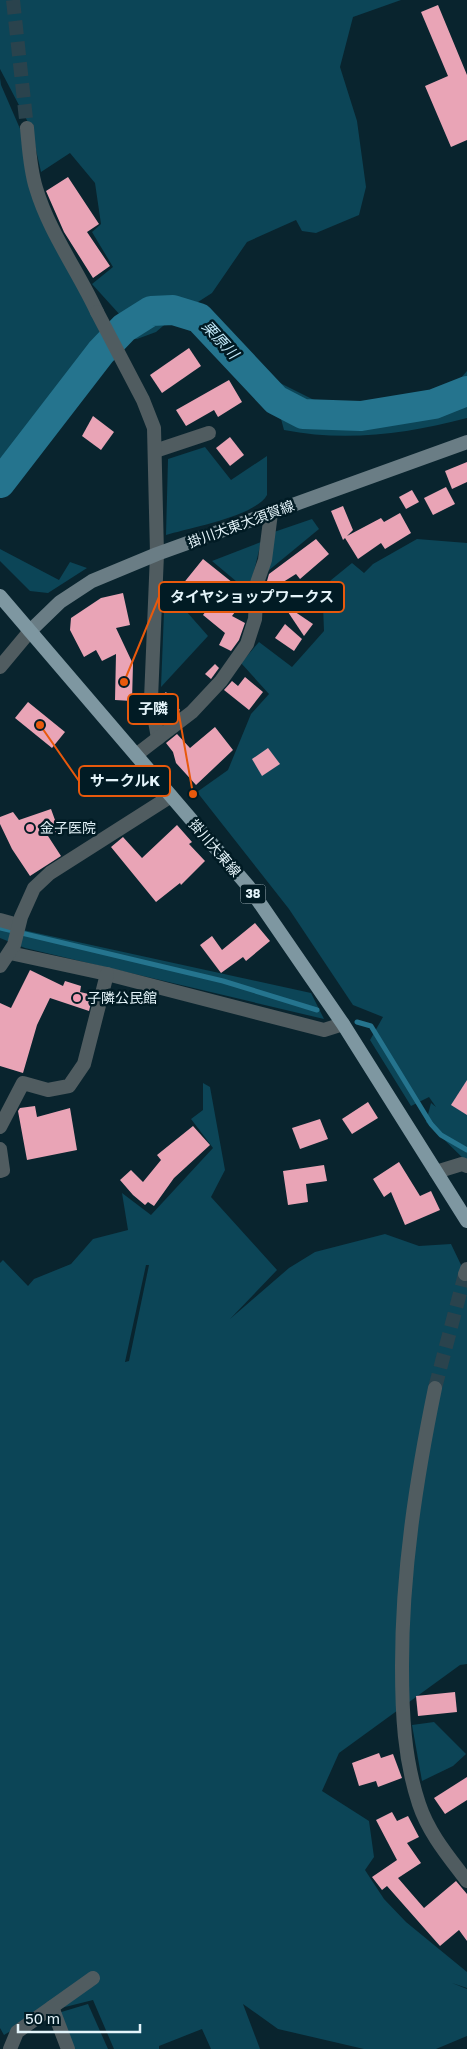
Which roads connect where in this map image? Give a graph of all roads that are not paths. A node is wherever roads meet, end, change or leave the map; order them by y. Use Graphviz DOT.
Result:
graph roads {
  1 [pos="27,128"];
  2 [pos="209,433"];
  3 [pos="467,442"];
  4 [pos="155,451"];
  5 [pos="271,513"];
  6 [pos="157,554"];
  7 [pos="0,596"];
  8 [pos="30,631"];
  9 [pos="0,667"];
  10 [pos="158,738"];
  11 [pos="136,755"];
  12 [pos="170,796"];
  13 [pos="0,920"];
  14 [pos="18,927"];
  15 [pos="12,949"];
  16 [pos="0,966"];
  17 [pos="107,974"];
  18 [pos="343,1024"];
  19 [pos="0,1127"];
  20 [pos="0,1149"];
  21 [pos="467,1166"];
  22 [pos="0,1171"];
  23 [pos="436,1172"];
  24 [pos="467,1221"];
  25 [pos="435,1388"];
  26 [pos="467,1881"];
  27 [pos="93,1978"];
  28 [pos="52,2007"];
  29 [pos="10,2049"];
  30 [pos="68,2049"];
  1 -- 4 [label="street"];
  2 -- 4 [label="street"];
  3 -- 5 [label="main road, 掛川大東大須賀線"];
  4 -- 6 [label="street"];
  5 -- 6 [label="main road, 掛川大東大須賀線"];
  5 -- 10 [label="street"];
  6 -- 8 [label="main road, 掛川大東大須賀線"];
  6 -- 10 [label="street"];
  7 -- 8 [label="main road, 掛川大東線 / 38"];
  8 -- 9 [label="street"];
  8 -- 11 [label="main road, 掛川大東線 / 38"];
  10 -- 11 [label="street"];
  11 -- 12 [label="main road, 掛川大東線 / 38"];
  12 -- 14 [label="street"];
  12 -- 18 [label="main road, 掛川大東線 / 38"];
  13 -- 14 [label="street"];
  14 -- 15 [label="street"];
  15 -- 16 [label="street"];
  15 -- 17 [label="street"];
  17 -- 18 [label="street"];
  17 -- 19 [label="street"];
  18 -- 23 [label="main road, 掛川大東線 / 38"];
  20 -- 22 [label="street"];
  21 -- 23 [label="street"];
  23 -- 24 [label="main road, 掛川大東線 / 38"];
  25 -- 26 [label="street"];
  27 -- 28 [label="street"];
  28 -- 29 [label="street"];
  28 -- 30 [label="street"];
}
